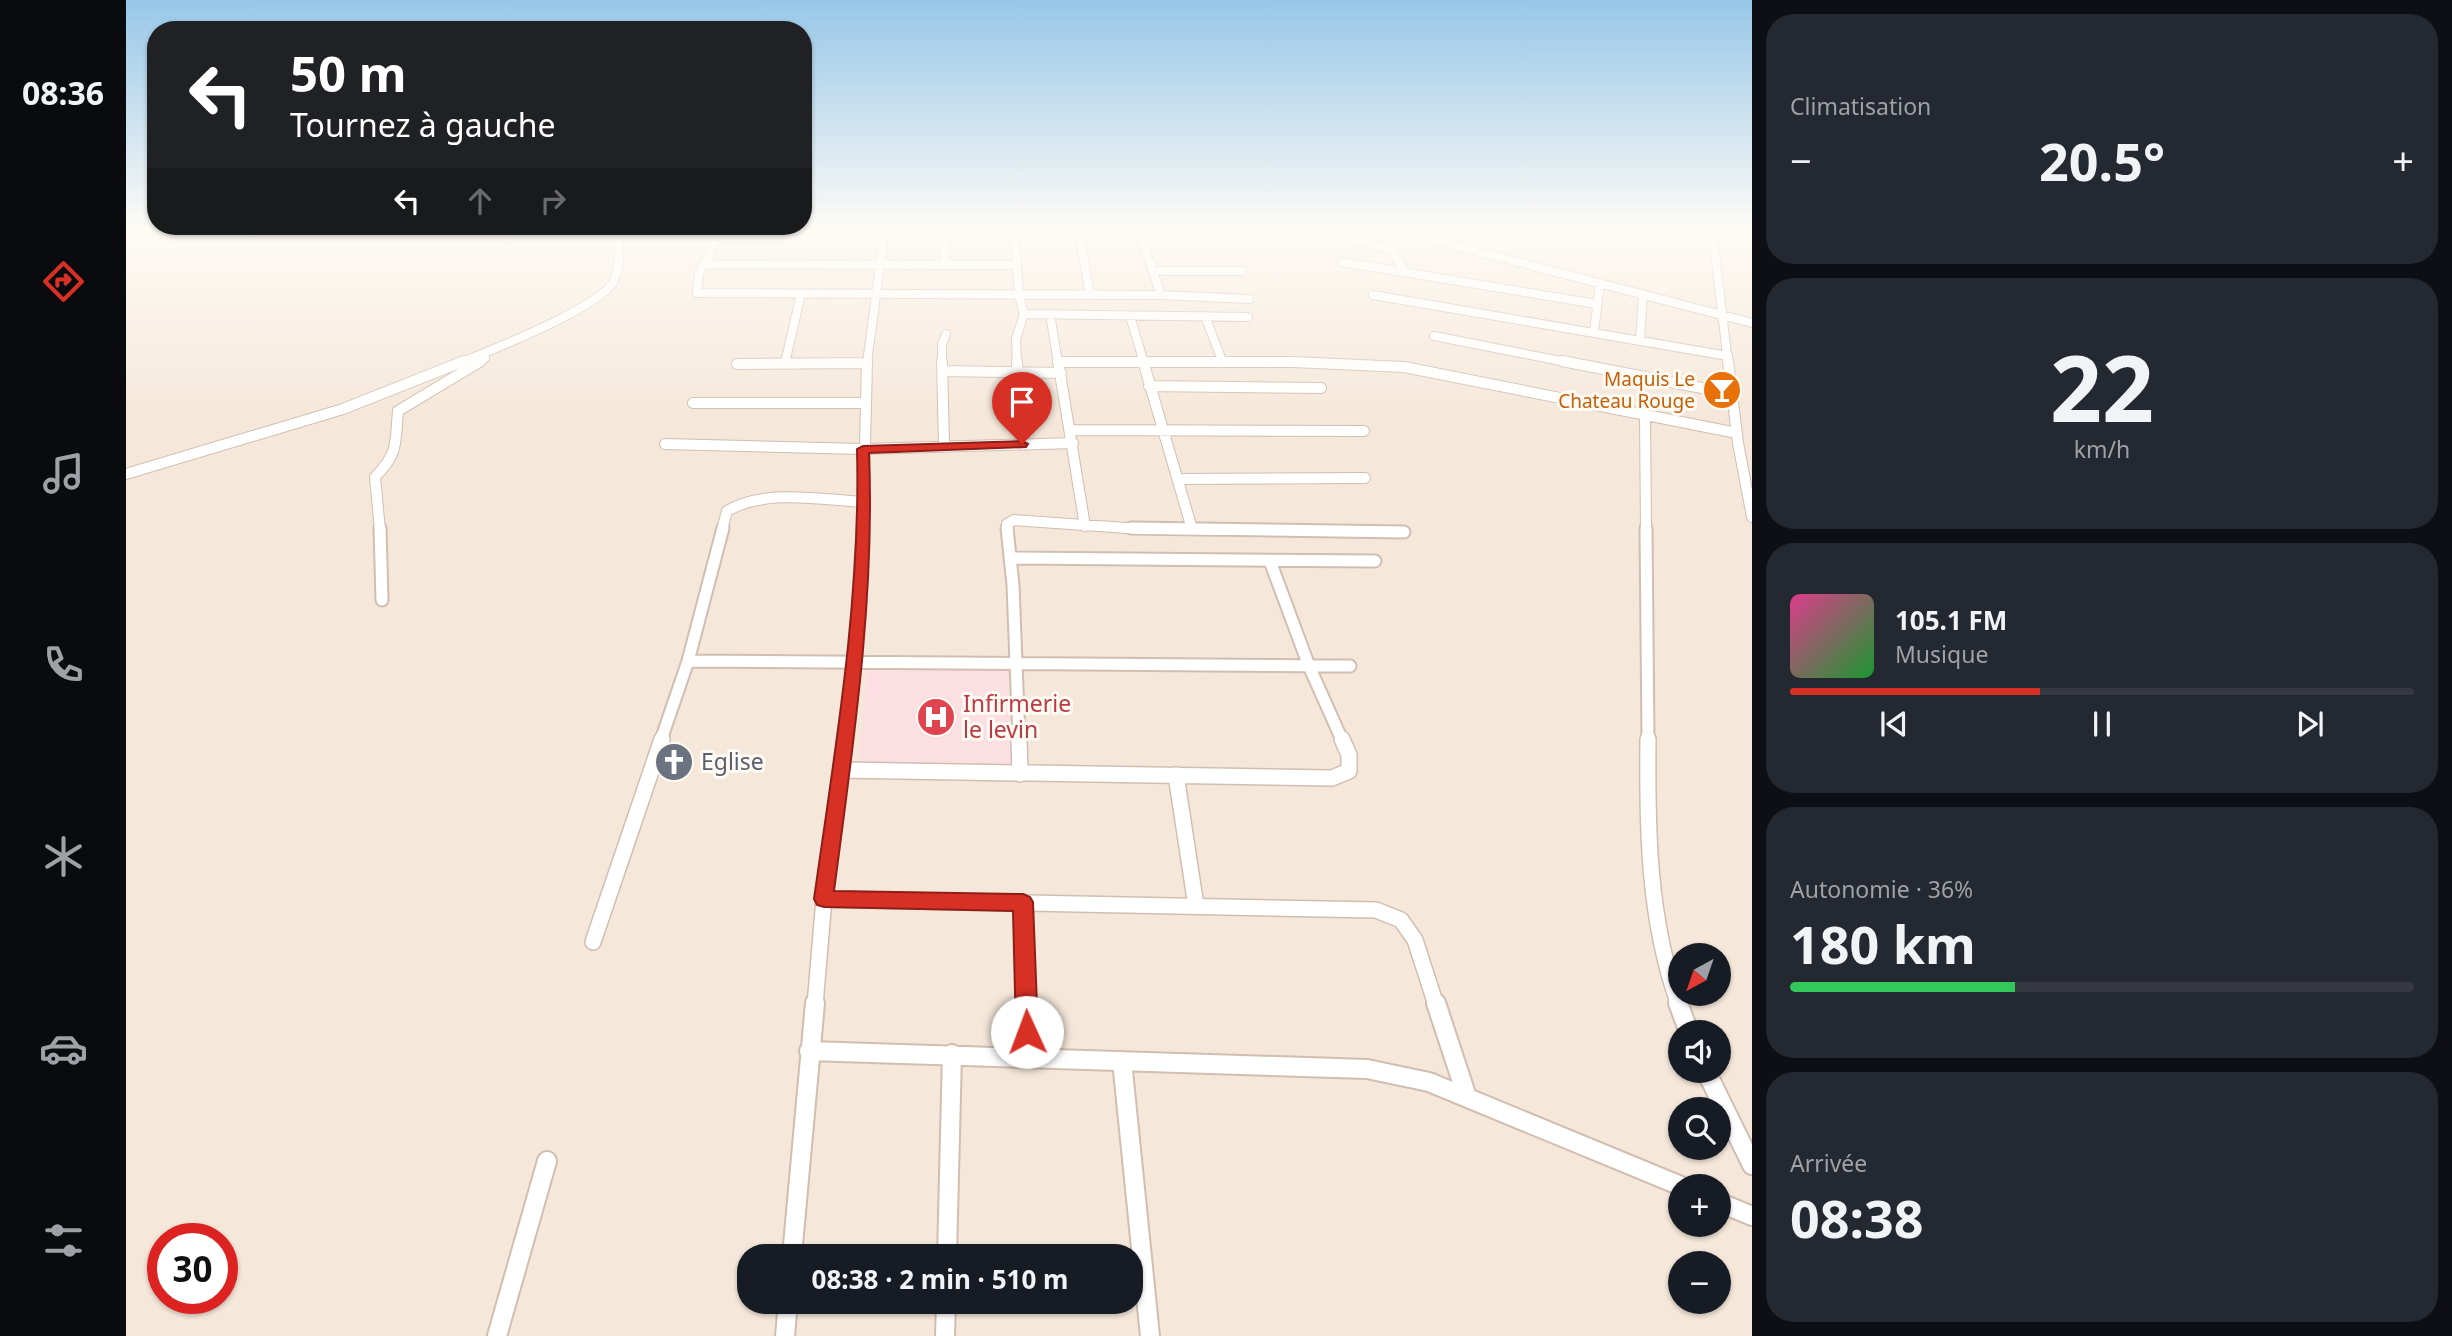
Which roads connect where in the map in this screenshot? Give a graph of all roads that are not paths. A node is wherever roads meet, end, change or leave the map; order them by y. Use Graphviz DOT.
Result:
graph roads {
  1 [pos="607,290"];
  2 [pos="696,290"];
  3 [pos="876,290"];
  4 [pos="1019,290"];
  5 [pos="1089,290"];
  6 [pos="1159,290"];
  7 [pos="1515,290"];
  8 [pos="1599,290"];
  9 [pos="1629,290"];
  10 [pos="1720,290"];
  11 [pos="801,294"];
  12 [pos="875,294"];
  13 [pos="1643,294"];
  14 [pos="1019,295"];
  15 [pos="1090,295"];
  16 [pos="1161,295"];
  17 [pos="1373,295"];
  18 [pos="1249,299"];
  19 [pos="1597,304"];
  20 [pos="1024,314"];
  21 [pos="1050,314"];
  22 [pos="1130,316"];
  23 [pos="1205,316"];
  24 [pos="1724,316"];
  25 [pos="1248,317"];
  26 [pos="1752,323"];
  27 [pos="1594,332"];
  28 [pos="946,334"];
  29 [pos="1434,336"];
  30 [pos="1640,341"];
  31 [pos="499,347"];
  32 [pos="1728,356"];
  33 [pos="1141,361"];
  34 [pos="1059,362"];
  35 [pos="785,363"];
  36 [pos="867,363"];
  37 [pos="1223,363"];
  38 [pos="737,364"];
  39 [pos="943,371"];
  40 [pos="1018,372"];
  41 [pos="1061,373"];
  42 [pos="1149,386"];
  43 [pos="1321,388"];
  44 [pos="1733,394"];
  45 [pos="693,403"];
  46 [pos="864,403"];
  47 [pos="1645,414"];
  48 [pos="1164,429"];
  49 [pos="1071,430"];
  50 [pos="1364,431"];
  51 [pos="1738,438"];
  52 [pos="1073,443"];
  53 [pos="665,444"];
  54 [pos="1022,444"];
  55 [pos="1752,446"];
  56 [pos="944,447"];
  57 [pos="863,449"];
  58 [pos="126,474"];
  59 [pos="1365,478"];
  60 [pos="1178,479"];
  61 [pos="1750,495"];
  62 [pos="865,502"];
  63 [pos="1752,517"];
  64 [pos="1085,526"];
  65 [pos="1192,529"];
  66 [pos="1404,532"];
  67 [pos="1010,558"];
  68 [pos="1270,561"];
  69 [pos="1375,561"];
  70 [pos="382,600"];
  71 [pos="688,661"];
  72 [pos="855,663"];
  73 [pos="1016,663"];
  74 [pos="1309,666"];
  75 [pos="1350,666"];
  76 [pos="841,770"];
  77 [pos="1020,774"];
  78 [pos="1176,775"];
  79 [pos="824,899"];
  80 [pos="1023,902"];
  81 [pos="1196,906"];
  82 [pos="593,942"];
  83 [pos="1684,1020"];
  84 [pos="809,1052"];
  85 [pos="952,1055"];
  86 [pos="1028,1058"];
  87 [pos="1122,1061"];
  88 [pos="1712,1083"];
  89 [pos="1467,1097"];
  90 [pos="547,1161"];
  91 [pos="1752,1165"];
  92 [pos="1668,1181"];
  93 [pos="1731,1207"];
  94 [pos="1752,1216"];
  95 [pos="793,1244"];
  96 [pos="947,1244"];
  97 [pos="787,1314"];
  98 [pos="946,1314"];
  99 [pos="497,1336"];
  100 [pos="785,1336"];
  101 [pos="945,1336"];
  102 [pos="1150,1336"];
  1 -- 31 [label="street"];
  2 -- 11 [label="street"];
  3 -- 12 [label="street"];
  4 -- 14 [label="street"];
  5 -- 15 [label="street"];
  6 -- 16 [label="street"];
  7 -- 19 [label="street"];
  8 -- 19 [label="street"];
  9 -- 13 [label="street"];
  10 -- 24 [label="street"];
  11 -- 12 [label="street"];
  11 -- 35 [label="street"];
  12 -- 14 [label="street"];
  12 -- 36 [label="street"];
  13 -- 24 [label="street"];
  13 -- 30 [label="street"];
  14 -- 15 [label="street"];
  14 -- 20 [label="street"];
  15 -- 16 [label="street"];
  16 -- 18 [label="street"];
  17 -- 27 [label="street"];
  19 -- 27 [label="street"];
  20 -- 21 [label="street"];
  20 -- 40 [label="street"];
  21 -- 22 [label="street"];
  21 -- 34 [label="street"];
  22 -- 23 [label="street"];
  22 -- 33 [label="street"];
  23 -- 25 [label="street"];
  23 -- 37 [label="street"];
  24 -- 26 [label="street"];
  24 -- 32 [label="street"];
  27 -- 30 [label="street"];
  28 -- 39 [label="street"];
  29 -- 44 [label="street"];
  30 -- 32 [label="street"];
  31 -- 58 [label="street"];
  31 -- 70 [label="street"];
  32 -- 44 [label="street"];
  33 -- 34 [label="street"];
  33 -- 37 [label="street"];
  33 -- 42 [label="street"];
  34 -- 41 [label="street"];
  35 -- 36 [label="street"];
  35 -- 38 [label="street"];
  36 -- 46 [label="street"];
  37 -- 47 [label="street"];
  39 -- 40 [label="street"];
  39 -- 56 [label="street"];
  40 -- 41 [label="street"];
  40 -- 54 [label="street"];
  41 -- 49 [label="street"];
  42 -- 43 [label="street"];
  42 -- 48 [label="street"];
  44 -- 51 [label="street"];
  45 -- 46 [label="street"];
  46 -- 57 [label="street"];
  47 -- 51 [label="street"];
  47 -- 83 [label="street"];
  48 -- 49 [label="street"];
  48 -- 50 [label="street"];
  48 -- 60 [label="street"];
  49 -- 52 [label="street"];
  51 -- 55 [label="street"];
  51 -- 61 [label="street"];
  52 -- 54 [label="street"];
  52 -- 64 [label="street"];
  53 -- 57 [label="street"];
  54 -- 56 [label="street"];
  56 -- 57 [label="street"];
  57 -- 62 [label="street"];
  59 -- 60 [label="street"];
  60 -- 65 [label="street"];
  61 -- 63 [label="street"];
  62 -- 71 [label="street"];
  62 -- 72 [label="street"];
  64 -- 65 [label="street"];
  64 -- 67 [label="street"];
  65 -- 66 [label="street"];
  67 -- 68 [label="street"];
  67 -- 73 [label="street"];
  68 -- 69 [label="street"];
  68 -- 74 [label="street"];
  71 -- 72 [label="street"];
  71 -- 82 [label="street"];
  72 -- 73 [label="street"];
  72 -- 76 [label="street"];
  73 -- 74 [label="street"];
  73 -- 77 [label="street"];
  74 -- 75 [label="street"];
  74 -- 78 [label="street"];
  76 -- 77 [label="street"];
  76 -- 79 [label="street"];
  77 -- 78 [label="street"];
  78 -- 81 [label="street"];
  79 -- 80 [label="street"];
  79 -- 84 [label="street"];
  80 -- 81 [label="street"];
  80 -- 86 [label="street"];
  81 -- 89 [label="street"];
  84 -- 85 [label="street"];
  84 -- 95 [label="street"];
  85 -- 86 [label="street"];
  85 -- 96 [label="street"];
  86 -- 87 [label="street"];
  87 -- 89 [label="street"];
  87 -- 102 [label="street"];
  88 -- 91 [label="street"];
  89 -- 92 [label="street"];
  90 -- 99 [label="street"];
  93 -- 94 [label="street"];
  97 -- 100 [label="street"];
  98 -- 101 [label="street"];
}
